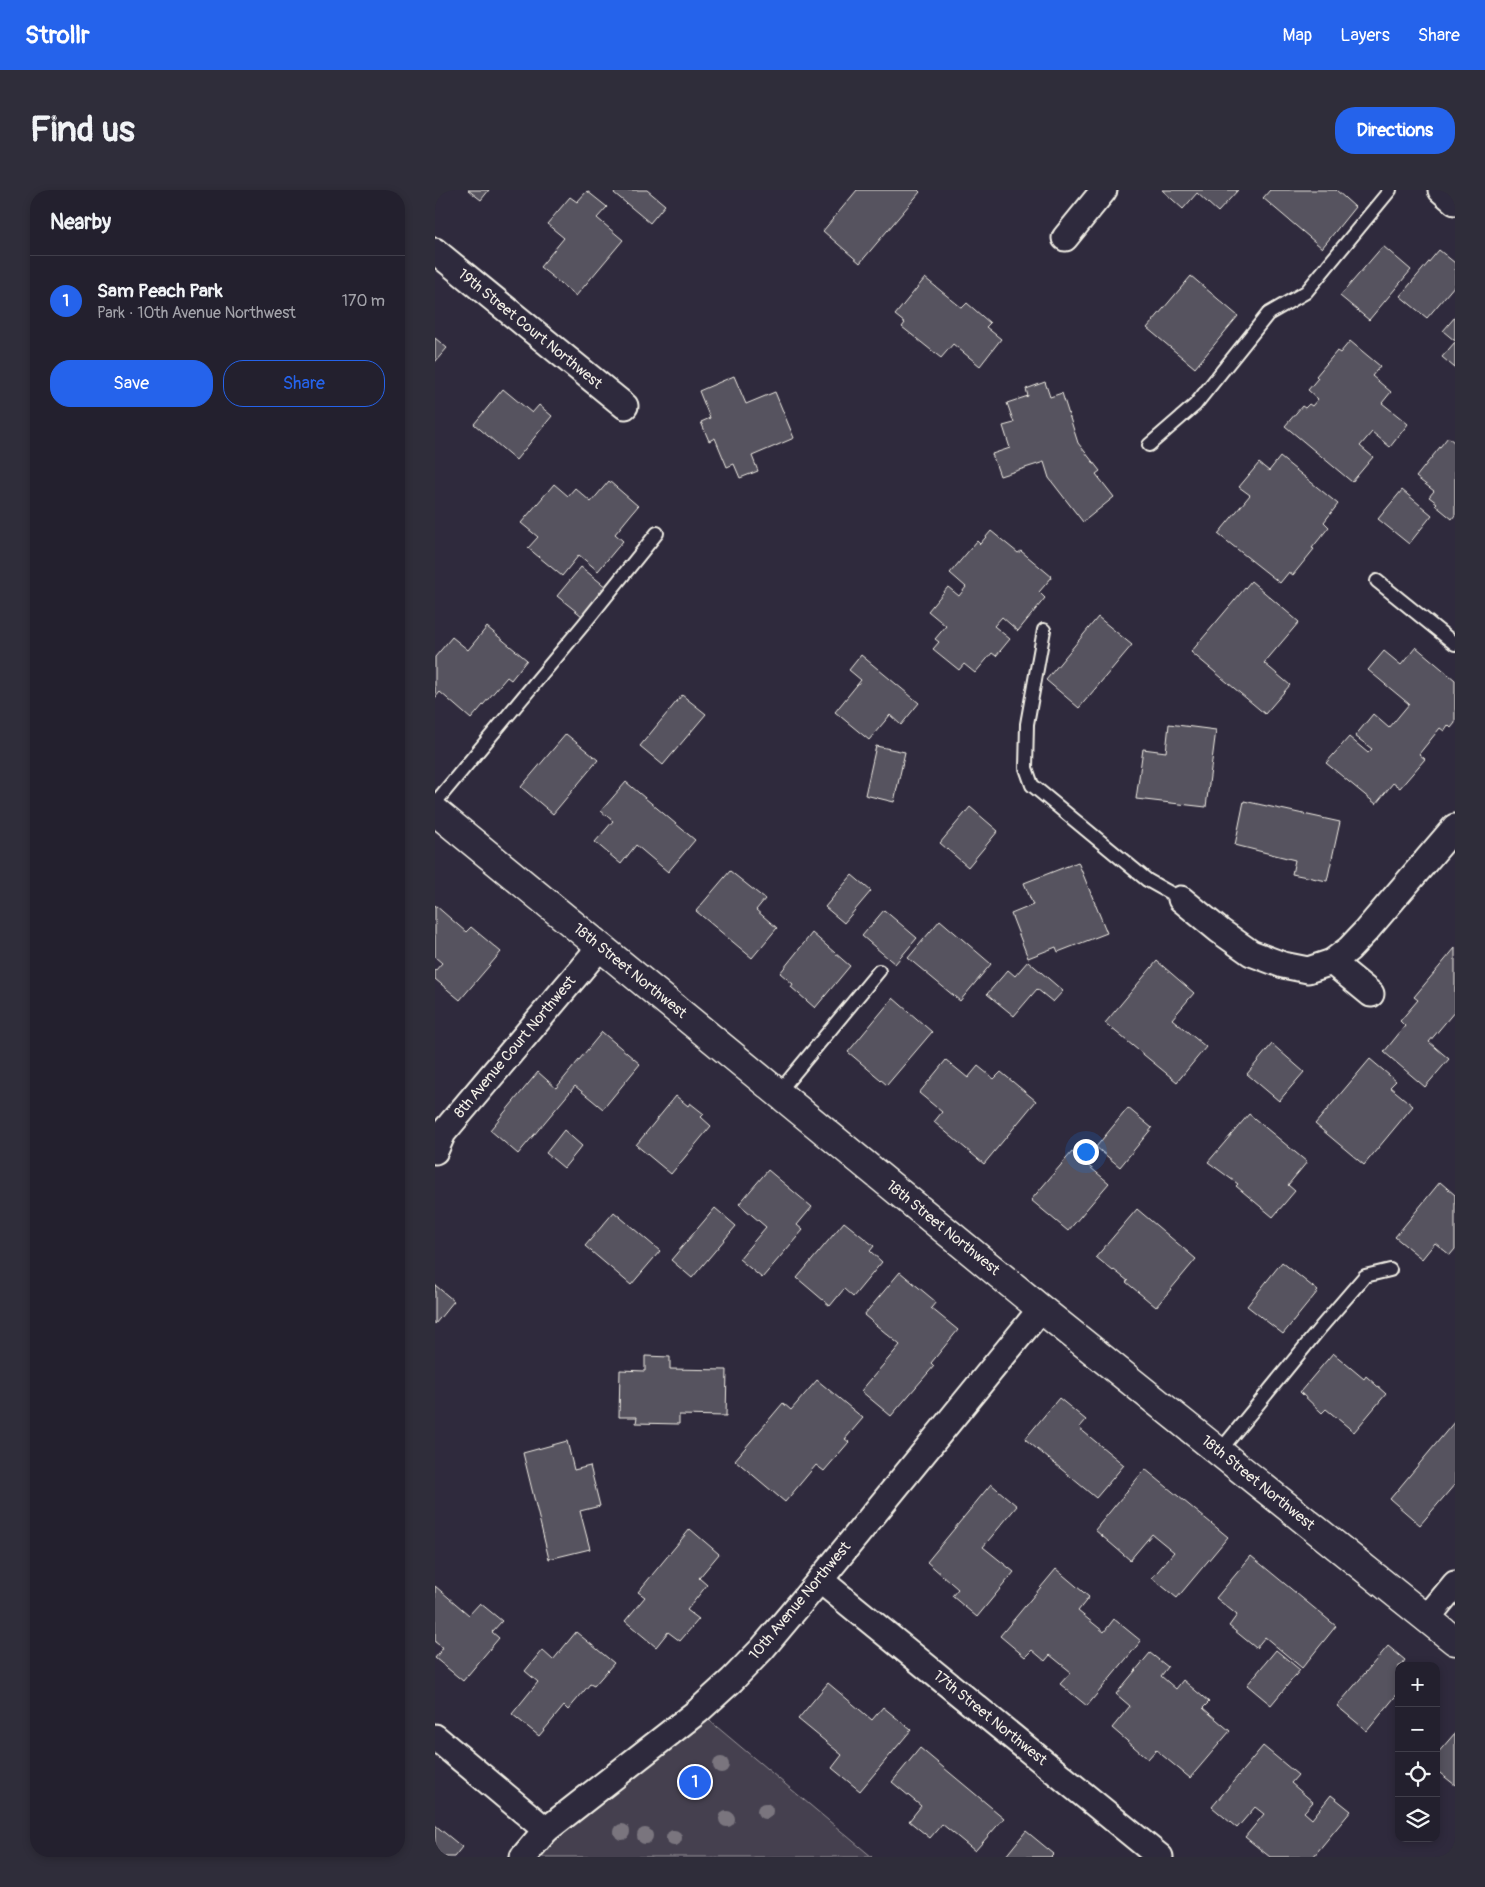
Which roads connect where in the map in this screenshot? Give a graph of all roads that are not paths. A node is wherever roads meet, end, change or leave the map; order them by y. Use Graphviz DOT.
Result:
graph roads {
  1 [pos="1104,190"];
  2 [pos="1391,190"];
  3 [pos="1441,190"];
  4 [pos="1455,202"];
  5 [pos="1065,238"];
  6 [pos="435,251"];
  7 [pos="625,406"];
  8 [pos="1149,445"];
  9 [pos="657,533"];
  10 [pos="1377,581"];
  11 [pos="1044,630"];
  12 [pos="1455,644"];
  13 [pos="435,803"];
  14 [pos="435,811"];
  15 [pos="1455,827"];
  16 [pos="1181,899"];
  17 [pos="600,947"];
  18 [pos="1332,962"];
  19 [pos="879,971"];
  20 [pos="1371,994"];
  21 [pos="778,1093"];
  22 [pos="435,1151"];
  23 [pos="1390,1270"];
  24 [pos="1041,1308"];
  25 [pos="1219,1452"];
  26 [pos="820,1580"];
  27 [pos="1455,1584"];
  28 [pos="1427,1618"];
  29 [pos="1455,1641"];
  30 [pos="435,1737"];
  31 [pos="545,1830"];
  32 [pos="523,1857"];
  33 [pos="1160,1857"];
  1 -- 5 [label="street"];
  2 -- 8 [label="lane"];
  3 -- 4 [label="street"];
  6 -- 7 [label="street, 19th Street Court Northwest"];
  9 -- 13 [label="lane"];
  10 -- 12 [label="lane"];
  11 -- 16 [label="lane"];
  14 -- 17 [label="street, 18th Street Northwest"];
  15 -- 18 [label="street"];
  16 -- 18 [label="street"];
  17 -- 21 [label="street, 18th Street Northwest"];
  17 -- 22 [label="street, 8th Avenue Court Northwest"];
  18 -- 20 [label="street"];
  19 -- 21 [label="lane"];
  21 -- 24 [label="street, 18th Street Northwest"];
  23 -- 25 [label="lane"];
  24 -- 25 [label="street, 18th Street Northwest"];
  24 -- 26 [label="street, 10th Avenue Northwest"];
  25 -- 28 [label="street, 18th Street Northwest"];
  26 -- 31 [label="street, 10th Avenue Northwest"];
  26 -- 33 [label="street, 17th Street Northwest"];
  27 -- 28 [label="street"];
  28 -- 29 [label="street, 18th Street Northwest"];
  30 -- 31 [label="street"];
  31 -- 32 [label="street, 10th Avenue Northwest"];
}
